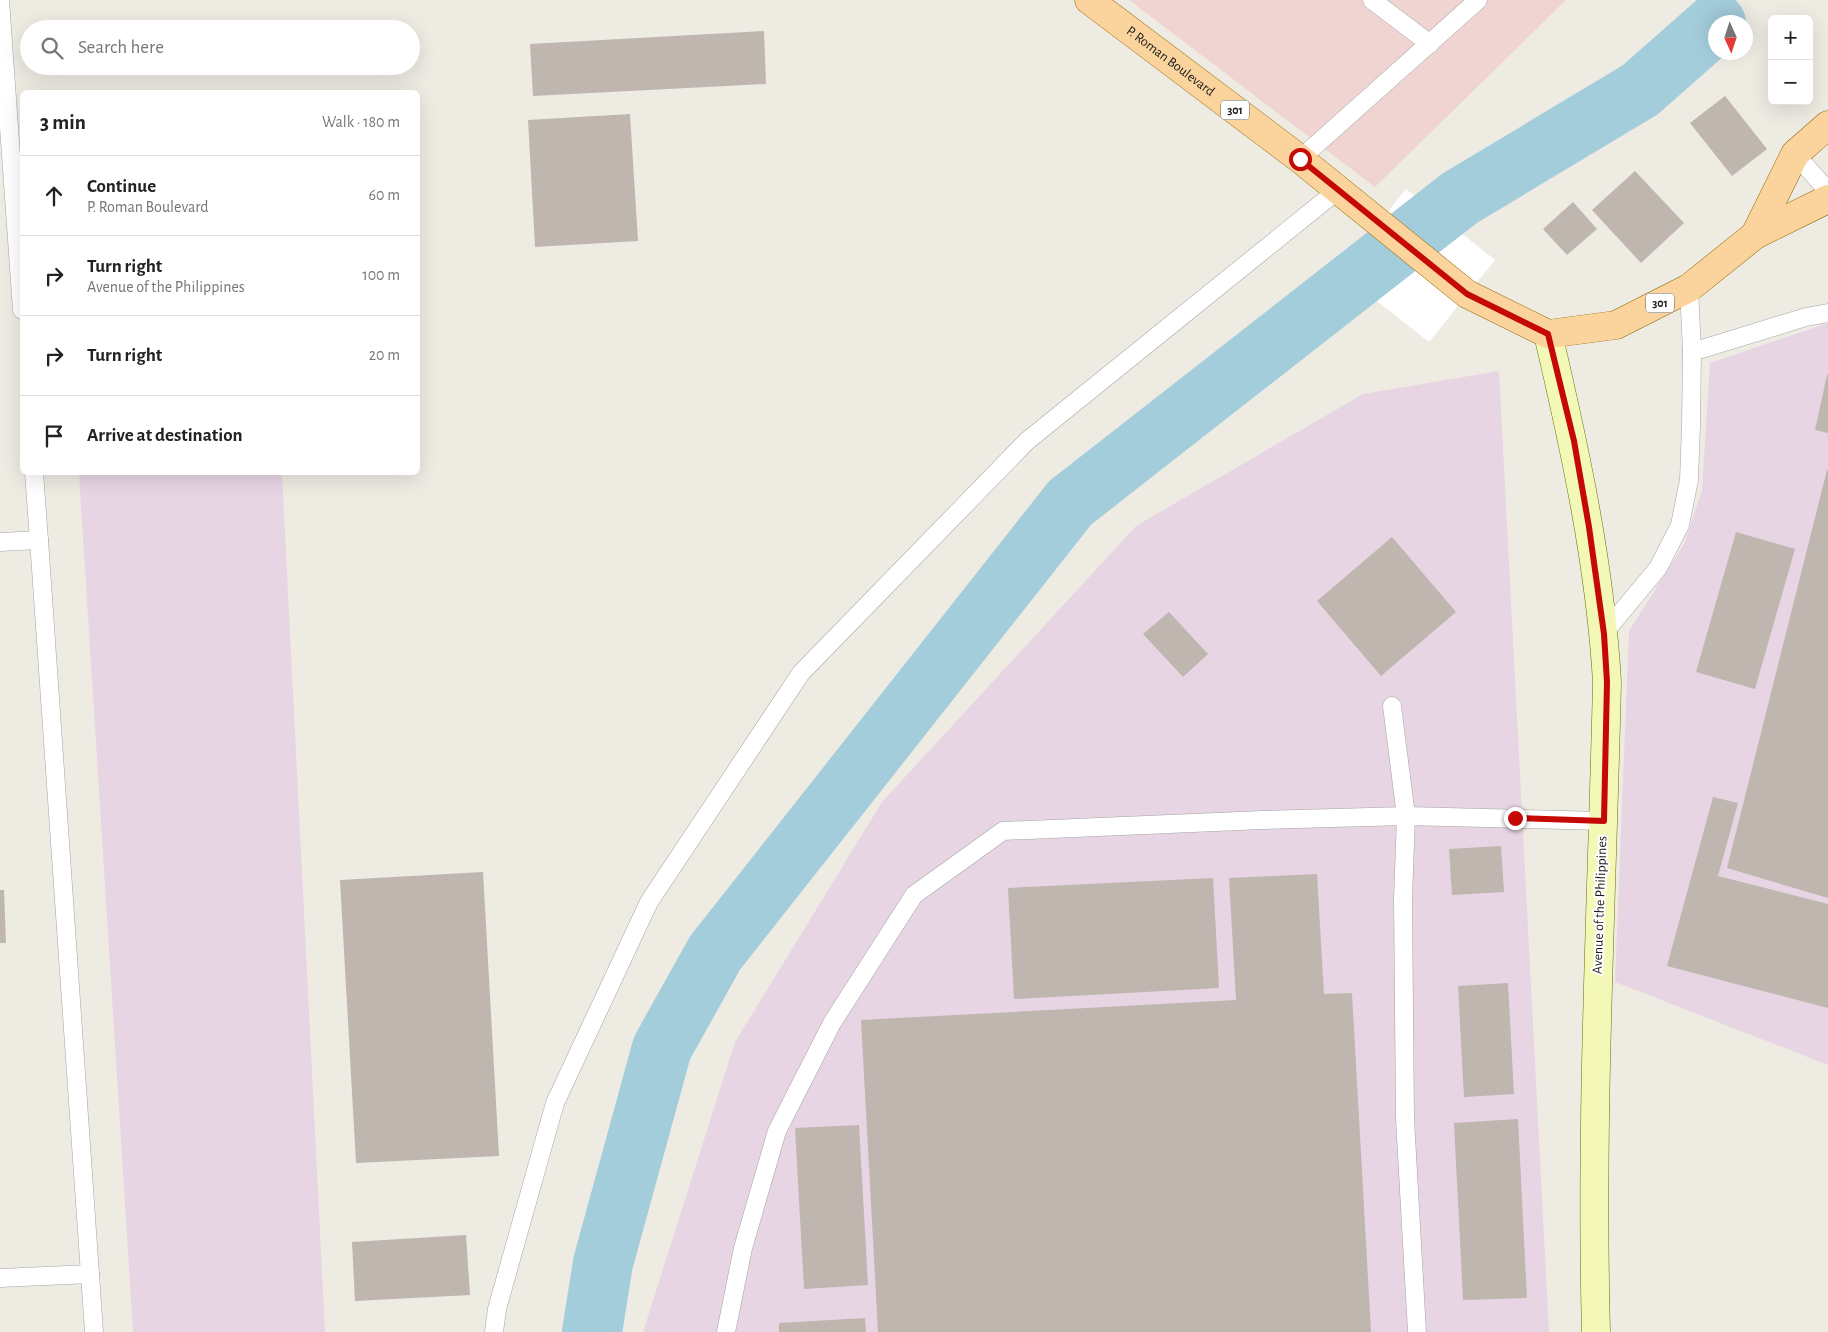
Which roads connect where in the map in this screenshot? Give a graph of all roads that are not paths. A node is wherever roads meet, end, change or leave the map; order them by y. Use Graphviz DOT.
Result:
graph roads {
  1 [pos="1089,0"];
  2 [pos="1372,0"];
  3 [pos="1478,0"];
  4 [pos="0,10"];
  5 [pos="1430,44"];
  6 [pos="1828,125"];
  7 [pos="1795,154"];
  8 [pos="1300,159"];
  9 [pos="1338,190"];
  10 [pos="1828,191"];
  11 [pos="1828,199"];
  12 [pos="1755,235"];
  13 [pos="20,283"];
  14 [pos="1689,288"];
  15 [pos="1828,313"];
  16 [pos="1548,334"];
  17 [pos="1692,352"];
  18 [pos="34,475"];
  19 [pos="39,540"];
  20 [pos="0,542"];
  21 [pos="1604,634"];
  22 [pos="1392,706"];
  23 [pos="1406,816"];
  24 [pos="1604,821"];
  25 [pos="90,1274"];
  26 [pos="0,1278"];
  27 [pos="94,1332"];
  28 [pos="494,1332"];
  29 [pos="726,1332"];
  30 [pos="1417,1332"];
  31 [pos="1596,1332"];
  1 -- 8 [label="main road, P. Roman Boulevard / 301"];
  2 -- 5 [label="lane"];
  3 -- 5 [label="lane"];
  4 -- 13 [label="lane"];
  5 -- 8 [label="lane"];
  6 -- 7 [label="main road, 301"];
  7 -- 10 [label="lane"];
  7 -- 12 [label="main road, 301"];
  8 -- 9 [label="main road, P. Roman Boulevard / 301"];
  9 -- 16 [label="main road, P. Roman Boulevard / 301"];
  9 -- 28 [label="lane"];
  11 -- 12 [label="main road, 301"];
  12 -- 14 [label="main road, 301"];
  14 -- 16 [label="main road, 301"];
  14 -- 17 [label="lane"];
  15 -- 17 [label="lane"];
  16 -- 21 [label="main road, Avenue of the Philippines"];
  17 -- 21 [label="lane"];
  18 -- 19 [label="lane"];
  19 -- 20 [label="lane"];
  19 -- 25 [label="lane"];
  21 -- 24 [label="main road, Avenue of the Philippines"];
  22 -- 23 [label="lane"];
  23 -- 24 [label="lane"];
  23 -- 29 [label="lane"];
  23 -- 30 [label="lane"];
  24 -- 31 [label="main road, Avenue of the Philippines"];
  25 -- 26 [label="lane"];
  25 -- 27 [label="lane"];
}
